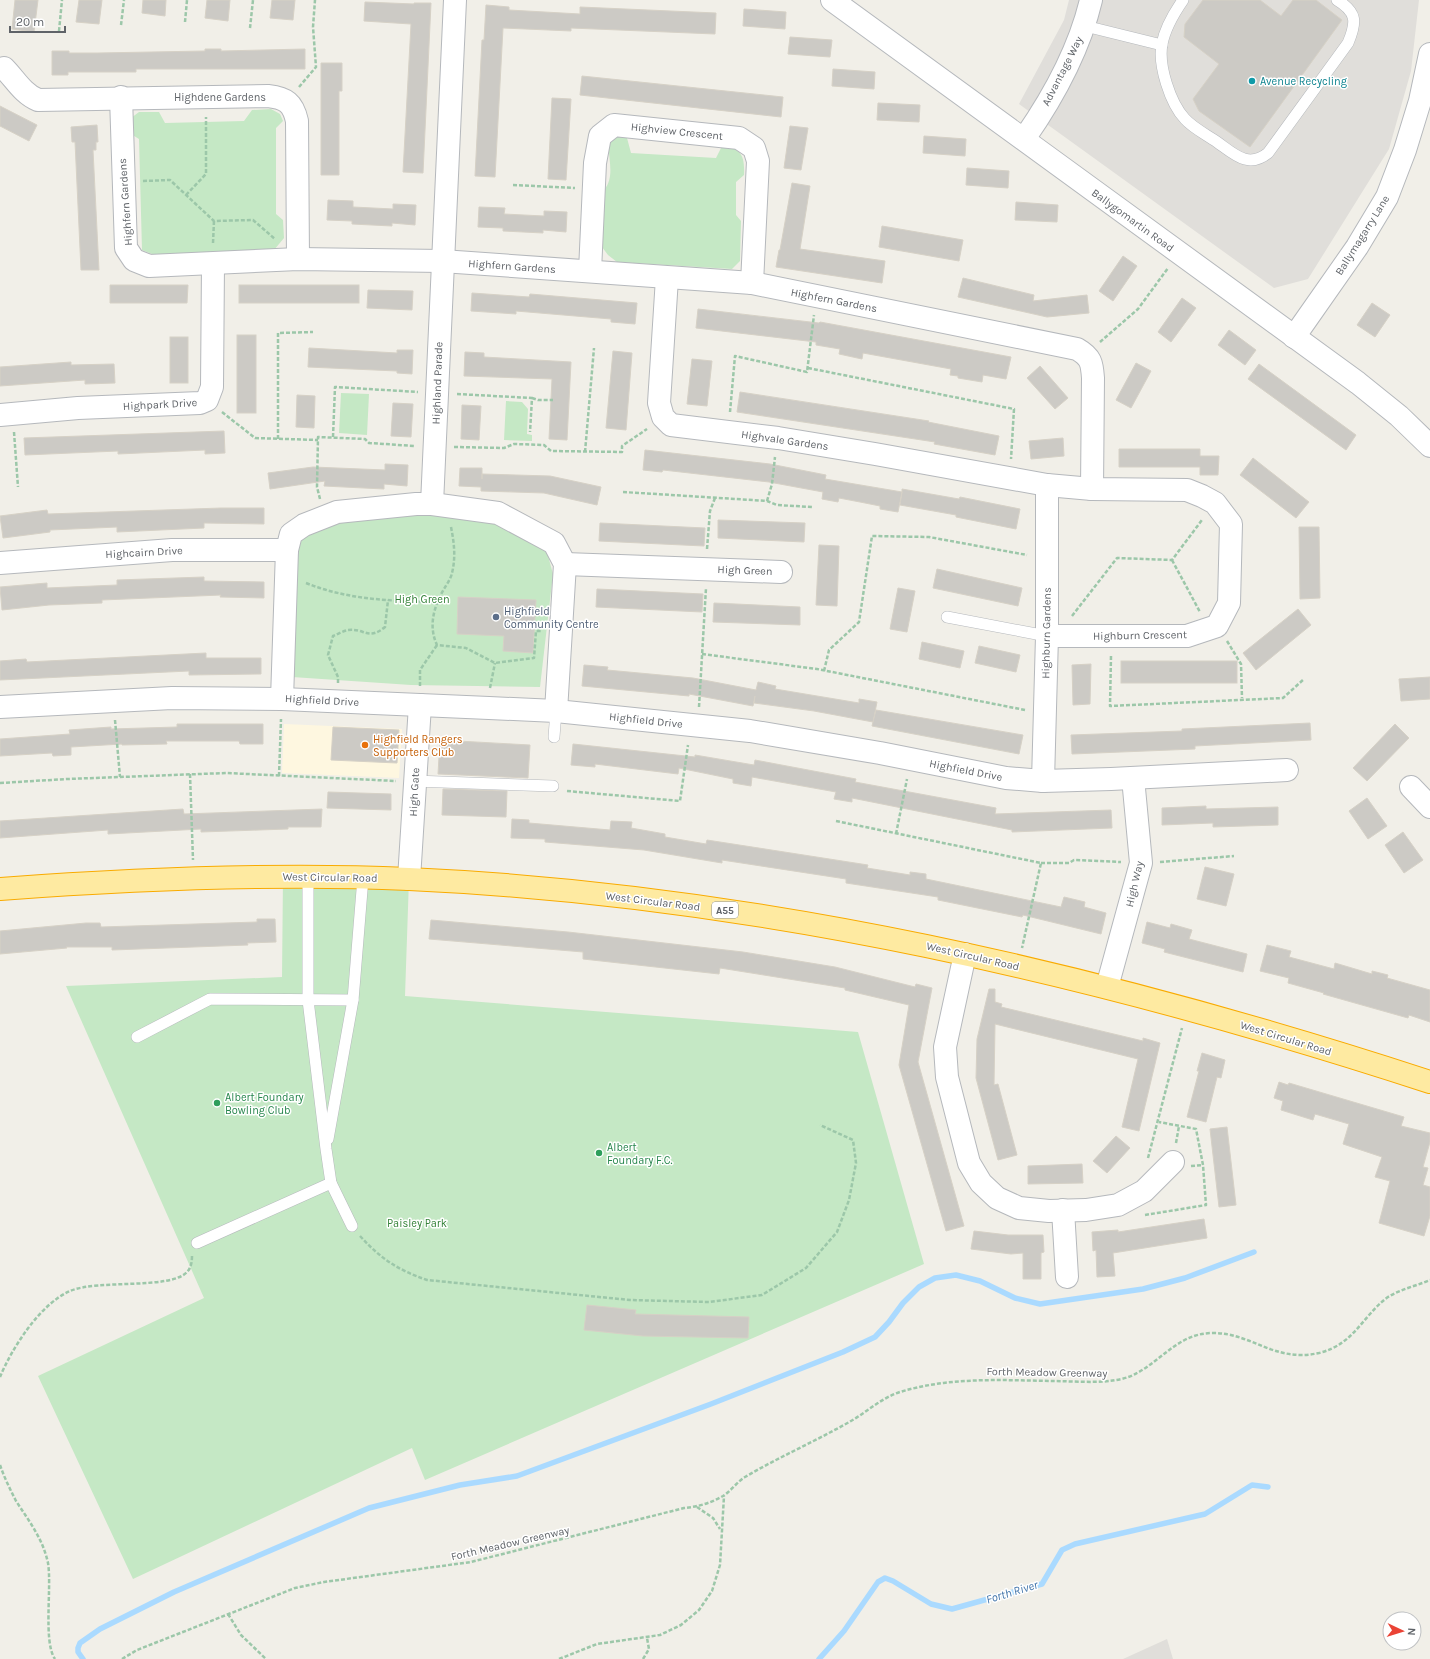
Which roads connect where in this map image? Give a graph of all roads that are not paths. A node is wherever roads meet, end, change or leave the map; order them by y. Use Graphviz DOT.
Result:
graph roads {
  1 [pos="455,0"];
  2 [pos="832,0"];
  3 [pos="1091,0"];
  4 [pos="1183,0"];
  5 [pos="1337,0"];
  6 [pos="1085,26"];
  7 [pos="1162,45"];
  8 [pos="1430,54"];
  9 [pos="2,68"];
  10 [pos="121,97"];
  11 [pos="1024,139"];
  12 [pos="298,260"];
  13 [pos="442,261"];
  14 [pos="213,264"];
  15 [pos="590,271"];
  16 [pos="667,278"];
  17 [pos="752,283"];
  18 [pos="1294,337"];
  19 [pos="6,415"];
  20 [pos="1430,446"];
  21 [pos="1047,485"];
  22 [pos="1092,489"];
  23 [pos="440,505"];
  24 [pos="287,550"];
  25 [pos="0,563"];
  26 [pos="565,564"];
  27 [pos="782,572"];
  28 [pos="947,617"];
  29 [pos="1052,636"];
  30 [pos="282,698"];
  31 [pos="420,705"];
  32 [pos="0,707"];
  33 [pos="556,711"];
  34 [pos="554,737"];
  35 [pos="1287,770"];
  36 [pos="1133,778"];
  37 [pos="414,781"];
  38 [pos="1043,781"];
  39 [pos="553,786"];
  40 [pos="1411,787"];
  41 [pos="1430,807"];
  42 [pos="308,877"];
  43 [pos="363,878"];
  44 [pos="409,879"];
  45 [pos="0,889"];
  46 [pos="965,954"];
  47 [pos="1107,987"];
  48 [pos="308,1000"];
  49 [pos="353,1000"];
  50 [pos="137,1037"];
  51 [pos="1430,1082"];
  52 [pos="326,1149"];
  53 [pos="1173,1162"];
  54 [pos="331,1183"];
  55 [pos="1063,1210"];
  56 [pos="352,1226"];
  57 [pos="197,1243"];
  58 [pos="1067,1277"];
  1 -- 13 [label="street"];
  2 -- 11 [label="street, Ballygomartin Road"];
  3 -- 6 [label="street, Advantage Way"];
  4 -- 7 [label="lane"];
  5 -- 7 [label="lane"];
  6 -- 7 [label="lane"];
  6 -- 11 [label="street, Advantage Way"];
  8 -- 18 [label="street, Ballymagarry Lane"];
  9 -- 10 [label="street, Highdene Gardens"];
  10 -- 12 [label="street, Highdene Gardens"];
  10 -- 14 [label="street, Highfern Gardens"];
  11 -- 18 [label="street, Ballygomartin Road"];
  12 -- 13 [label="street, Highfern Gardens"];
  12 -- 14 [label="street, Highfern Gardens"];
  13 -- 15 [label="street, Highfern Gardens"];
  13 -- 23 [label="street, Highland Parade"];
  14 -- 19 [label="street, Highpark Drive"];
  15 -- 16 [label="street, Highfern Gardens"];
  15 -- 17 [label="street, Highview Crescent"];
  16 -- 17 [label="street, Highfern Gardens"];
  16 -- 21 [label="street, Highvale Gardens"];
  17 -- 22 [label="street, Highfern Gardens"];
  18 -- 20 [label="street, Ballygomartin Road"];
  21 -- 22 [label="street"];
  21 -- 29 [label="street, Highburn Gardens"];
  22 -- 29 [label="street, Highburn Crescent"];
  23 -- 24 [label="street"];
  23 -- 26 [label="street"];
  24 -- 25 [label="street, Highcairn Drive"];
  24 -- 30 [label="street"];
  26 -- 27 [label="street, High Green"];
  26 -- 33 [label="street"];
  28 -- 29 [label="lane"];
  29 -- 38 [label="street, Highburn Gardens"];
  30 -- 31 [label="street, Highfield Drive"];
  30 -- 32 [label="street, Highfield Drive"];
  31 -- 33 [label="street, Highfield Drive"];
  31 -- 37 [label="street, High Gate"];
  33 -- 34 [label="lane"];
  33 -- 38 [label="street, Highfield Drive"];
  35 -- 36 [label="street, Highfield Drive"];
  36 -- 38 [label="street, Highfield Drive"];
  36 -- 47 [label="street, High Way"];
  37 -- 39 [label="lane"];
  37 -- 44 [label="street, High Gate"];
  40 -- 41 [label="street"];
  42 -- 43 [label="highway, West Circular Road / A55"];
  42 -- 45 [label="highway, West Circular Road / A55"];
  42 -- 48 [label="lane"];
  43 -- 44 [label="highway, West Circular Road / A55"];
  43 -- 49 [label="lane"];
  44 -- 46 [label="highway, West Circular Road / A55"];
  46 -- 47 [label="highway, West Circular Road / A55"];
  46 -- 55 [label="street"];
  47 -- 51 [label="highway, West Circular Road / A55"];
  48 -- 49 [label="lane"];
  48 -- 50 [label="lane"];
  48 -- 52 [label="lane"];
  49 -- 52 [label="lane"];
  52 -- 54 [label="lane"];
  53 -- 55 [label="street"];
  54 -- 56 [label="lane"];
  54 -- 57 [label="lane"];
  55 -- 58 [label="street"];
}
